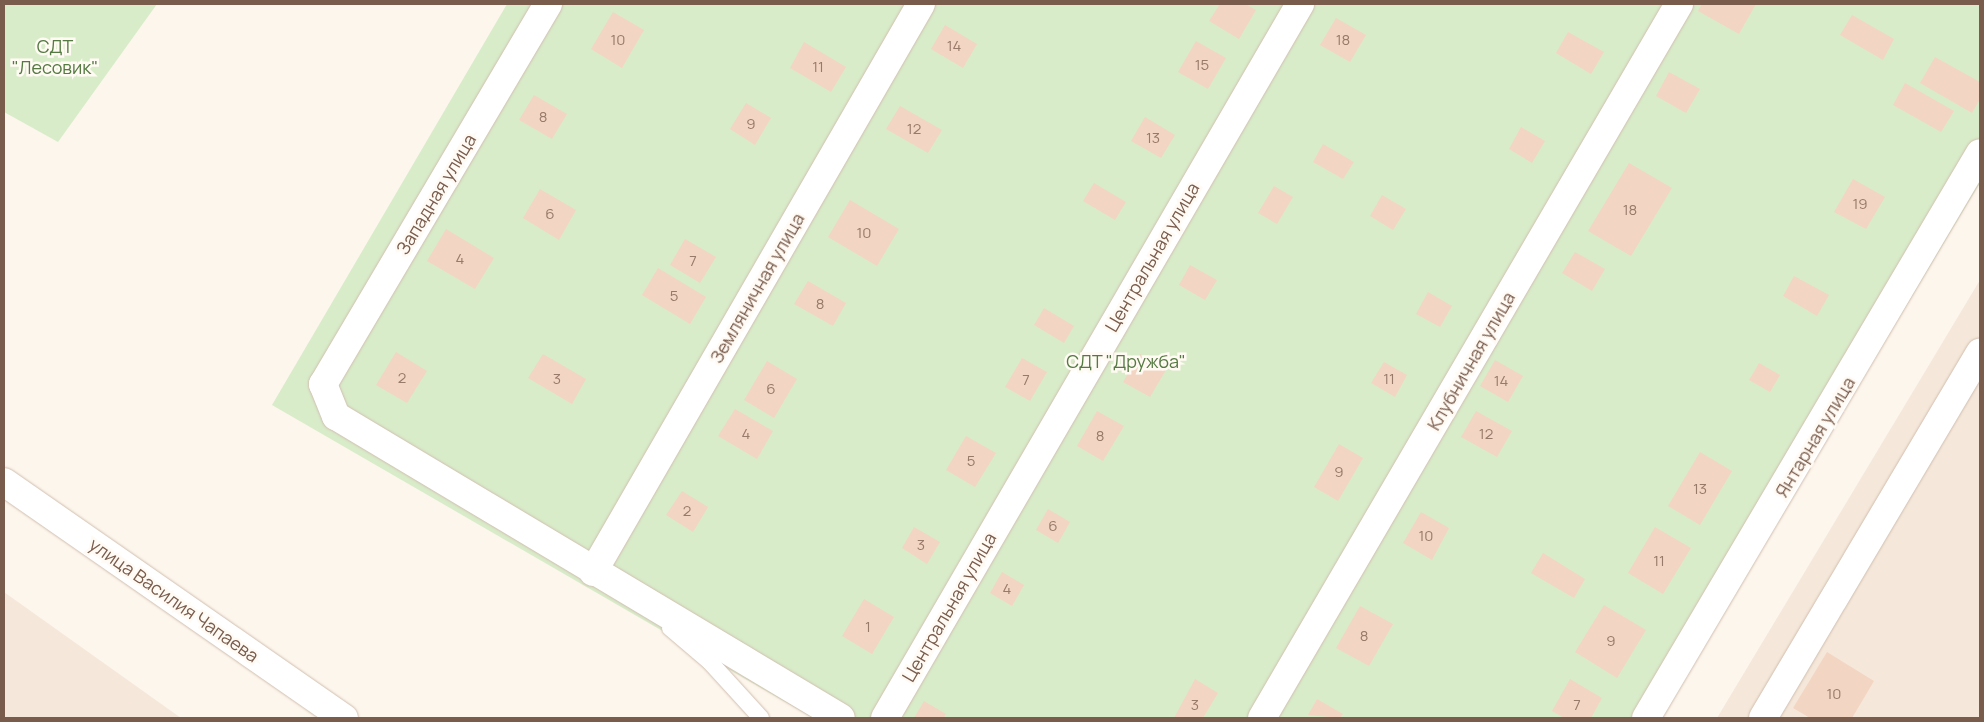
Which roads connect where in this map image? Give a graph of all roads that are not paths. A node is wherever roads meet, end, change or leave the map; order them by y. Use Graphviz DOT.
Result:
graph roads {
  1 [pos="548,4"];
  2 [pos="921,4"];
  3 [pos="1300,4"];
  4 [pos="1679,4"];
  5 [pos="1980,153"];
  6 [pos="1980,353"];
  7 [pos="4,482"];
  8 [pos="593,572"];
  9 [pos="344,718"];
  10 [pos="761,718"];
  11 [pos="841,718"];
  12 [pos="884,718"];
  13 [pos="1262,718"];
  14 [pos="1646,718"];
  15 [pos="1763,718"];
  1 -- 8 [label="street, Западная улица"];
  2 -- 8 [label="street, Земляничная улица"];
  3 -- 12 [label="street, Центральная улица"];
  4 -- 13 [label="street, Клубничная улица"];
  5 -- 14 [label="street, Янтарная улица"];
  6 -- 15 [label="street"];
  7 -- 9 [label="street, улица Василия Чапаева"];
  8 -- 10 [label="lane"];
  8 -- 11 [label="street"];
}
